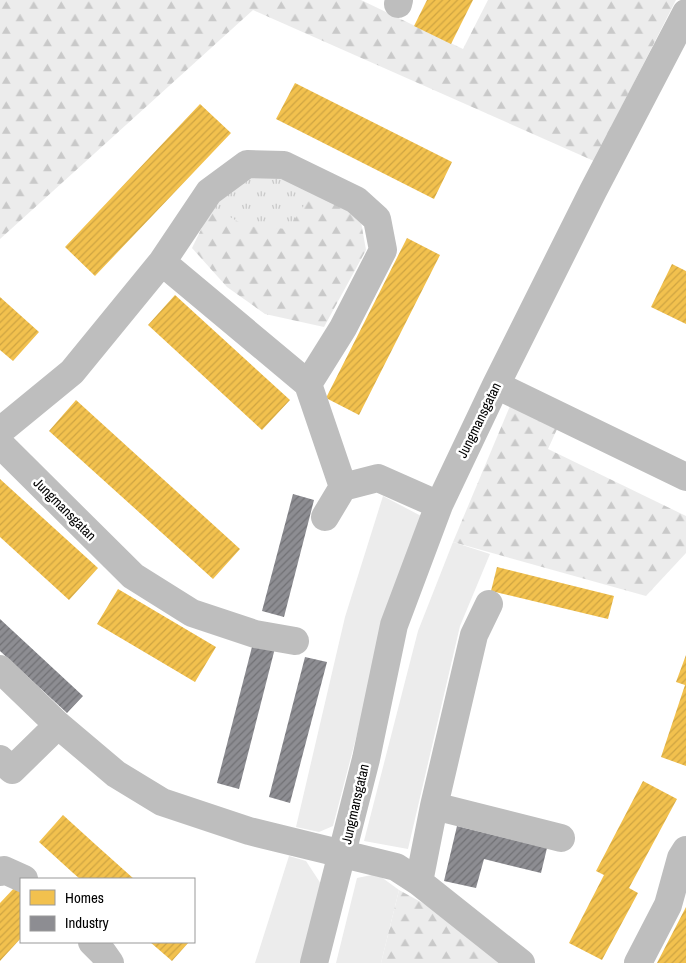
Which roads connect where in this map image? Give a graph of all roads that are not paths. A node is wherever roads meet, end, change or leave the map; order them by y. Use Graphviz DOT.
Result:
graph roads {
  1 [pos="686,13"];
  2 [pos="162,262"];
  3 [pos="308,384"];
  4 [pos="496,385"];
  5 [pos="0,431"];
  6 [pos="0,444"];
  7 [pos="686,477"];
  8 [pos="343,487"];
  9 [pos="439,505"];
  10 [pos="325,517"];
  11 [pos="489,604"];
  12 [pos="295,641"];
  13 [pos="0,669"];
  14 [pos="58,725"];
  15 [pos="0,759"];
  16 [pos="434,806"];
  17 [pos="561,838"];
  18 [pos="686,850"];
  19 [pos="343,854"];
  20 [pos="0,872"];
  21 [pos="22,878"];
  22 [pos="419,882"];
  23 [pos="93,943"];
  24 [pos="110,963"];
  25 [pos="314,963"];
  26 [pos="521,963"];
  27 [pos="638,963"];
  1 -- 4 [label="street, Jungmansgatan"];
  2 -- 3 [label="street"];
  2 -- 3 [label="street"];
  2 -- 5 [label="street"];
  3 -- 8 [label="street"];
  4 -- 7 [label="street"];
  4 -- 9 [label="street, Jungmansgatan"];
  6 -- 12 [label="street, Jungmansgatan"];
  8 -- 9 [label="street"];
  8 -- 10 [label="street"];
  9 -- 19 [label="street, Jungmansgatan"];
  11 -- 16 [label="street"];
  13 -- 14 [label="street, Jungmansgatan"];
  14 -- 15 [label="street"];
  14 -- 19 [label="street, Jungmansgatan"];
  16 -- 17 [label="street"];
  16 -- 22 [label="street"];
  18 -- 27 [label="street"];
  19 -- 22 [label="street, Jungmansgatan"];
  19 -- 25 [label="street, Jungmansgatan"];
  20 -- 21 [label="street"];
  22 -- 26 [label="street, Jungmansgatan"];
  23 -- 24 [label="street"];
}
